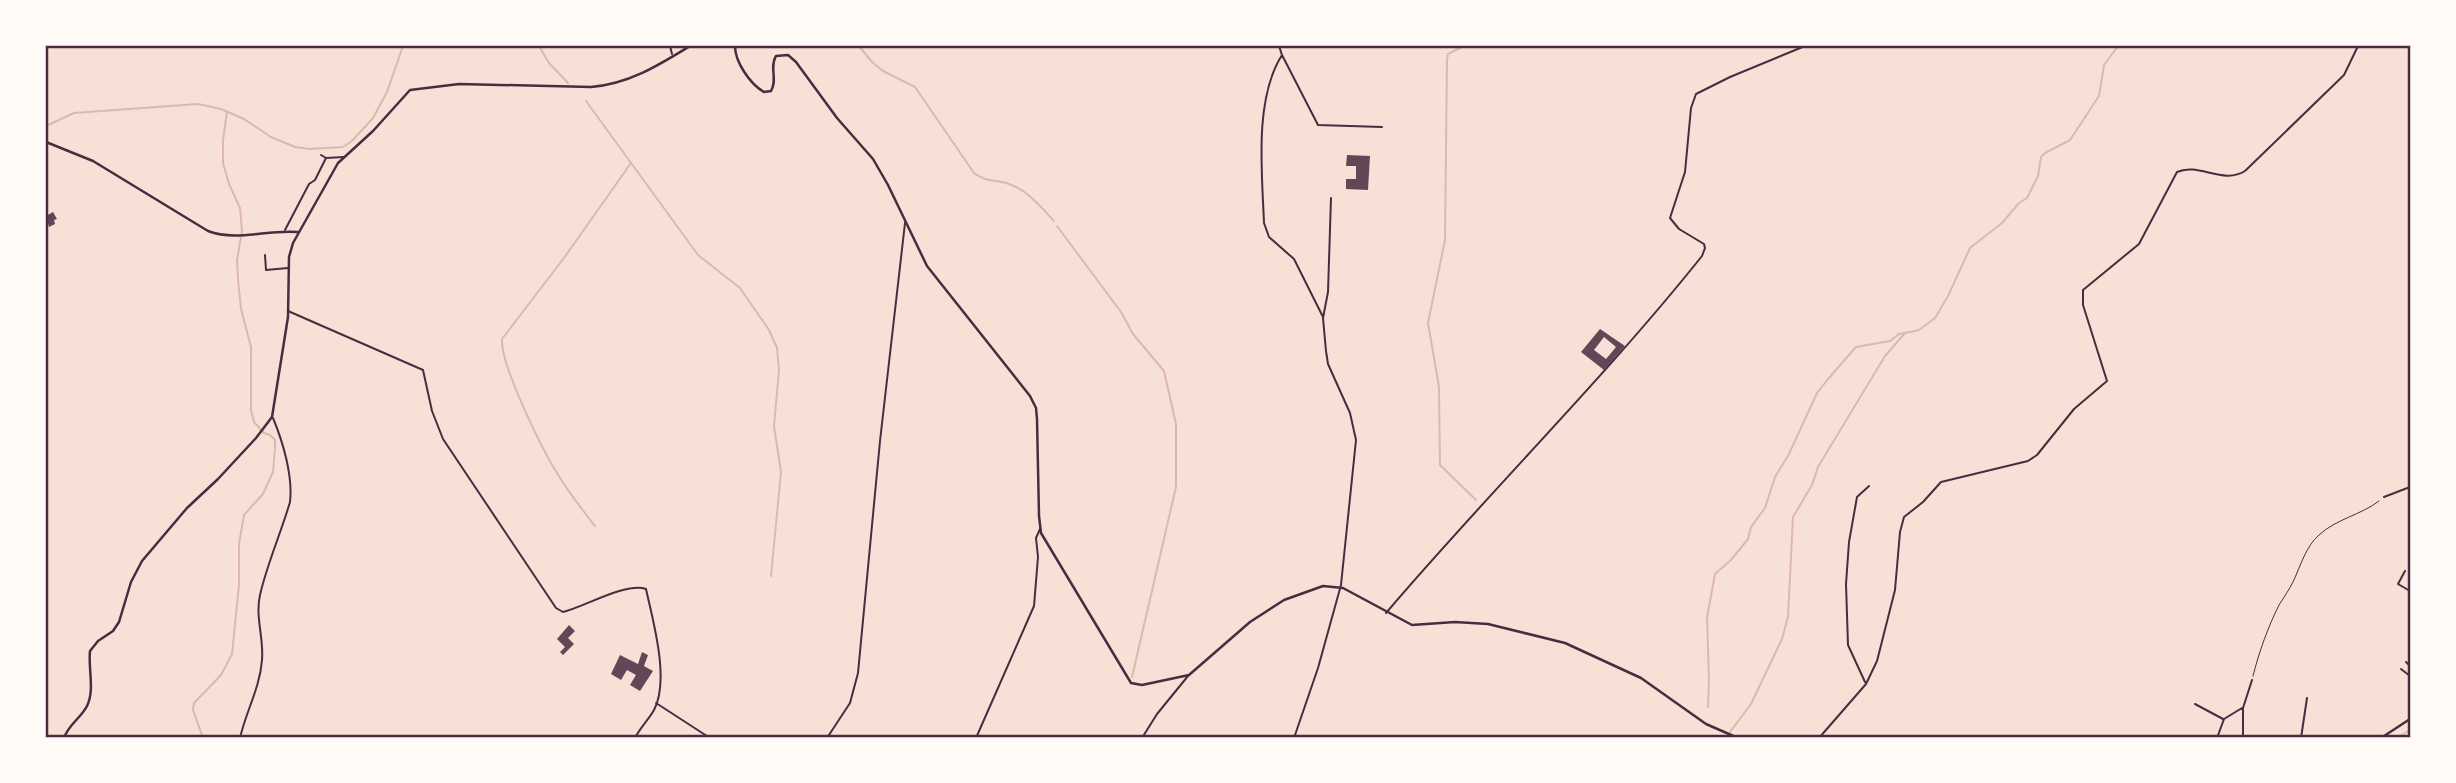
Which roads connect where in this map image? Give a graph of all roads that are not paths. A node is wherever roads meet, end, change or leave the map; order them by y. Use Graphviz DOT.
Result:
graph roads {
  1 [pos="670,46"];
  2 [pos="690,46"];
  3 [pos="735,46"];
  4 [pos="1279,46"];
  5 [pos="1805,46"];
  6 [pos="2358,46"];
  7 [pos="1282,55"];
  8 [pos="673,56"];
  9 [pos="1382,127"];
  10 [pos="46,142"];
  11 [pos="321,155"];
  12 [pos="344,157"];
  13 [pos="326,158"];
  14 [pos="1331,198"];
  15 [pos="905,222"];
  16 [pos="285,231"];
  17 [pos="298,232"];
  18 [pos="265,255"];
  19 [pos="289,268"];
  20 [pos="288,311"];
  21 [pos="1323,318"];
  22 [pos="272,417"];
  23 [pos="1870,486"];
  24 [pos="2410,487"];
  25 [pos="2384,497"];
  26 [pos="1040,529"];
  27 [pos="2404,571"];
  28 [pos="1340,587"];
  29 [pos="2410,591"];
  30 [pos="1386,613"];
  31 [pos="2406,662"];
  32 [pos="2410,666"];
  33 [pos="2401,669"];
  34 [pos="1189,675"];
  35 [pos="2410,676"];
  36 [pos="2252,680"];
  37 [pos="1866,684"];
  38 [pos="2307,698"];
  39 [pos="656,703"];
  40 [pos="2195,705"];
  41 [pos="2243,708"];
  42 [pos="2224,719"];
  43 [pos="2410,719"];
  44 [pos="64,737"];
  45 [pos="240,737"];
  46 [pos="635,737"];
  47 [pos="710,737"];
  48 [pos="827,737"];
  49 [pos="976,737"];
  50 [pos="1142,737"];
  51 [pos="1294,737"];
  52 [pos="1738,737"];
  53 [pos="1819,737"];
  54 [pos="2217,737"];
  55 [pos="2243,737"];
  56 [pos="2301,737"];
  57 [pos="2381,737"];
  1 -- 8 [label="street"];
  2 -- 8 [label="street"];
  3 -- 15 [label="street"];
  4 -- 7 [label="street"];
  5 -- 30 [label="street"];
  6 -- 37 [label="street"];
  7 -- 9 [label="street"];
  7 -- 21 [label="street"];
  8 -- 12 [label="street"];
  10 -- 16 [label="street"];
  11 -- 13 [label="street"];
  12 -- 13 [label="street"];
  12 -- 17 [label="street"];
  13 -- 16 [label="street"];
  14 -- 21 [label="street"];
  15 -- 26 [label="street"];
  15 -- 48 [label="street"];
  16 -- 17 [label="street"];
  17 -- 19 [label="street"];
  18 -- 19 [label="street"];
  19 -- 20 [label="street"];
  20 -- 22 [label="street"];
  20 -- 39 [label="street"];
  21 -- 28 [label="street"];
  22 -- 44 [label="street"];
  22 -- 45 [label="street"];
  23 -- 37 [label="street"];
  24 -- 25 [label="street"];
  26 -- 34 [label="street"];
  26 -- 49 [label="street"];
  27 -- 29 [label="street"];
  28 -- 30 [label="street"];
  28 -- 34 [label="street"];
  28 -- 51 [label="street"];
  30 -- 52 [label="street"];
  31 -- 32 [label="street"];
  33 -- 35 [label="street"];
  34 -- 50 [label="street"];
  36 -- 41 [label="street"];
  37 -- 53 [label="street"];
  38 -- 56 [label="street"];
  39 -- 46 [label="street"];
  39 -- 47 [label="street"];
  40 -- 42 [label="street"];
  41 -- 42 [label="street"];
  41 -- 55 [label="street"];
  42 -- 54 [label="street"];
  43 -- 57 [label="street"];
}
